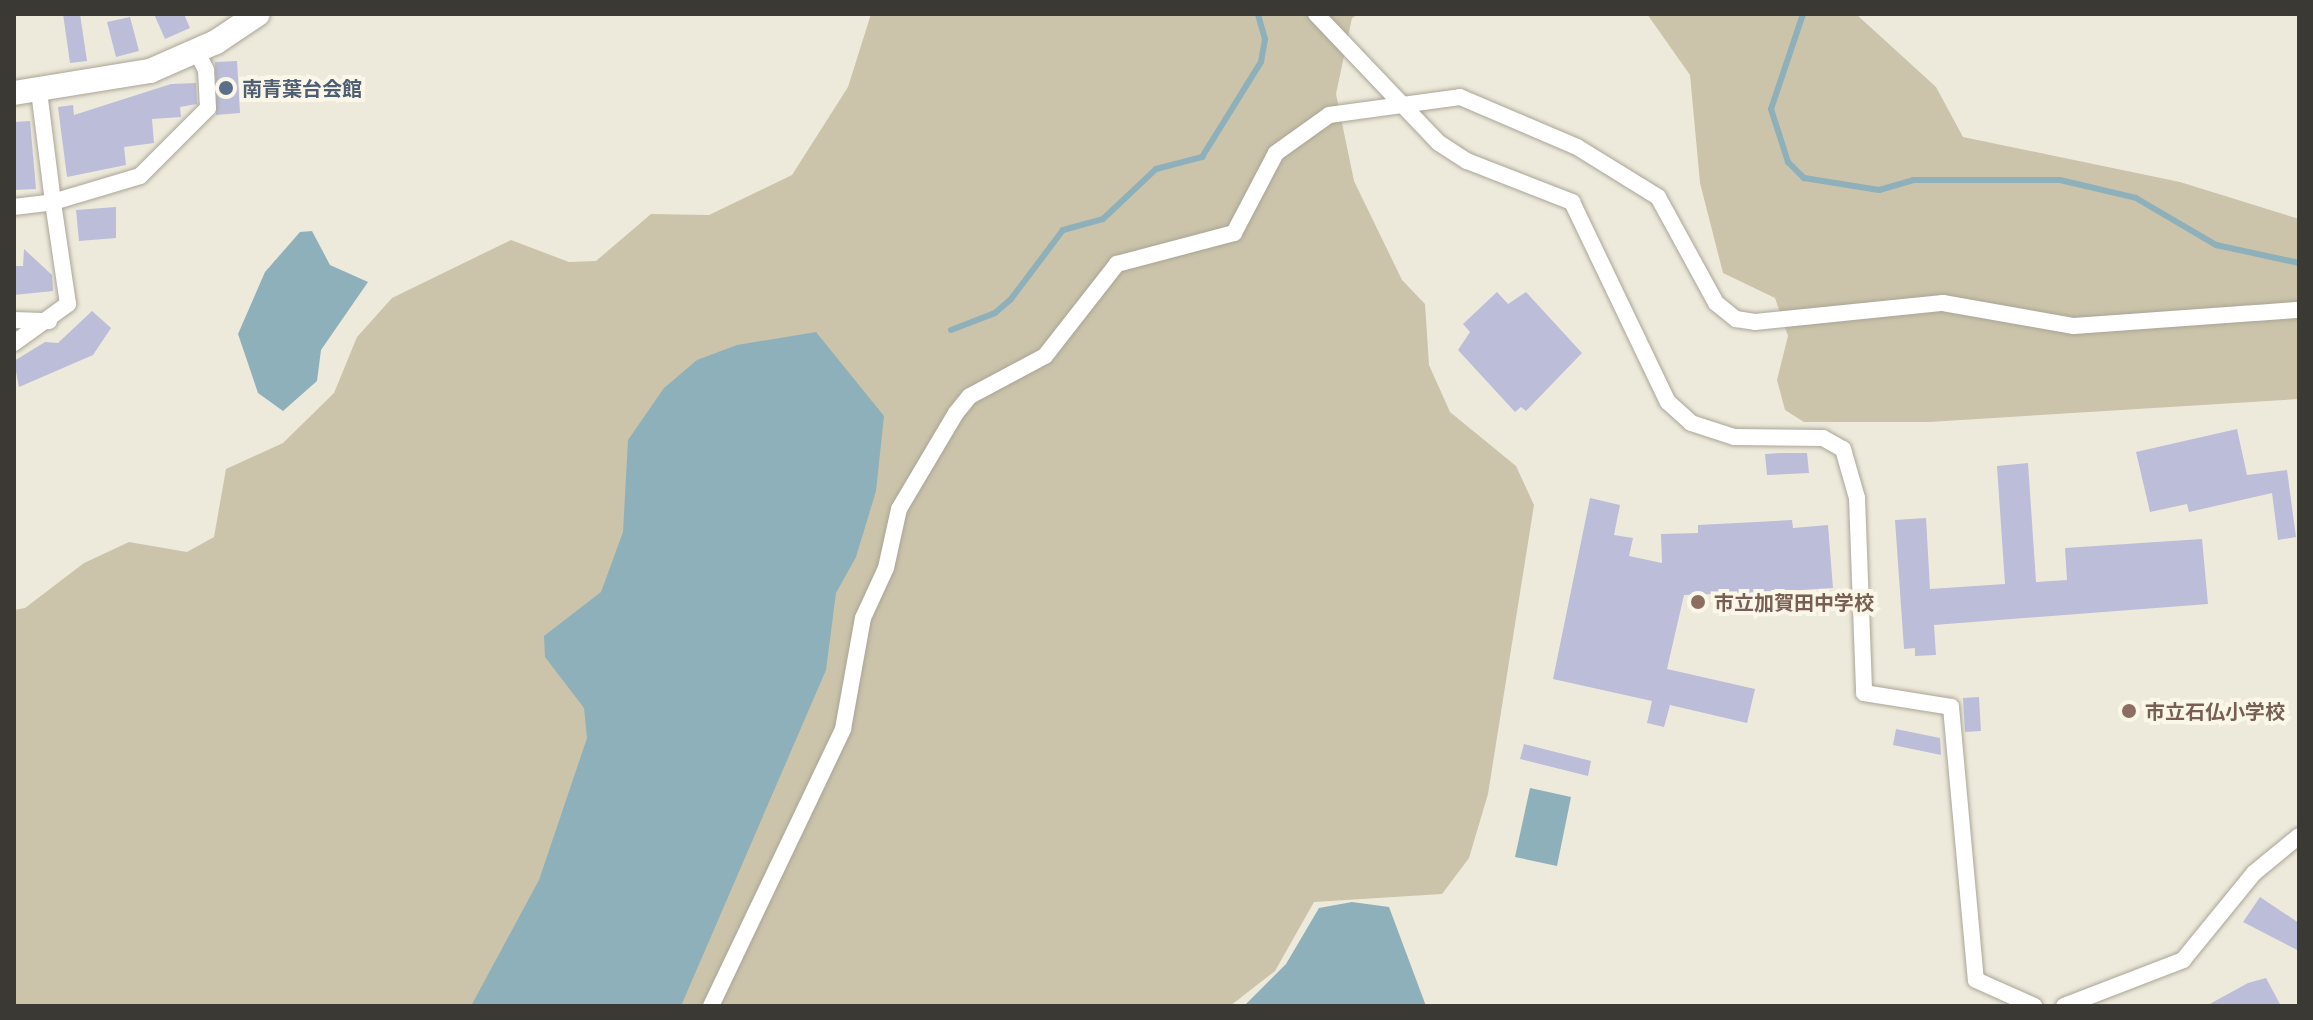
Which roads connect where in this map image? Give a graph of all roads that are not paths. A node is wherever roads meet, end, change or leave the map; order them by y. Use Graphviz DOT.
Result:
graph roads {
  1 [pos="258,14"];
  2 [pos="1316,14"];
  3 [pos="197,52"];
  4 [pos="39,91"];
  5 [pos="14,93"];
  6 [pos="1399,103"];
  7 [pos="53,202"];
  8 [pos="14,207"];
  9 [pos="2299,310"];
  10 [pos="14,320"];
  11 [pos="51,321"];
  12 [pos="14,343"];
  13 [pos="2299,836"];
  14 [pos="711,1006"];
  15 [pos="2034,1006"];
  16 [pos="2064,1006"];
  1 -- 3 [label="street"];
  2 -- 6 [label="street"];
  3 -- 4 [label="street"];
  3 -- 7 [label="street"];
  4 -- 5 [label="street"];
  4 -- 7 [label="street"];
  6 -- 9 [label="street"];
  6 -- 14 [label="street"];
  6 -- 15 [label="street"];
  7 -- 8 [label="street"];
  7 -- 11 [label="street"];
  10 -- 11 [label="street"];
  11 -- 12 [label="street"];
  13 -- 16 [label="street"];
}
